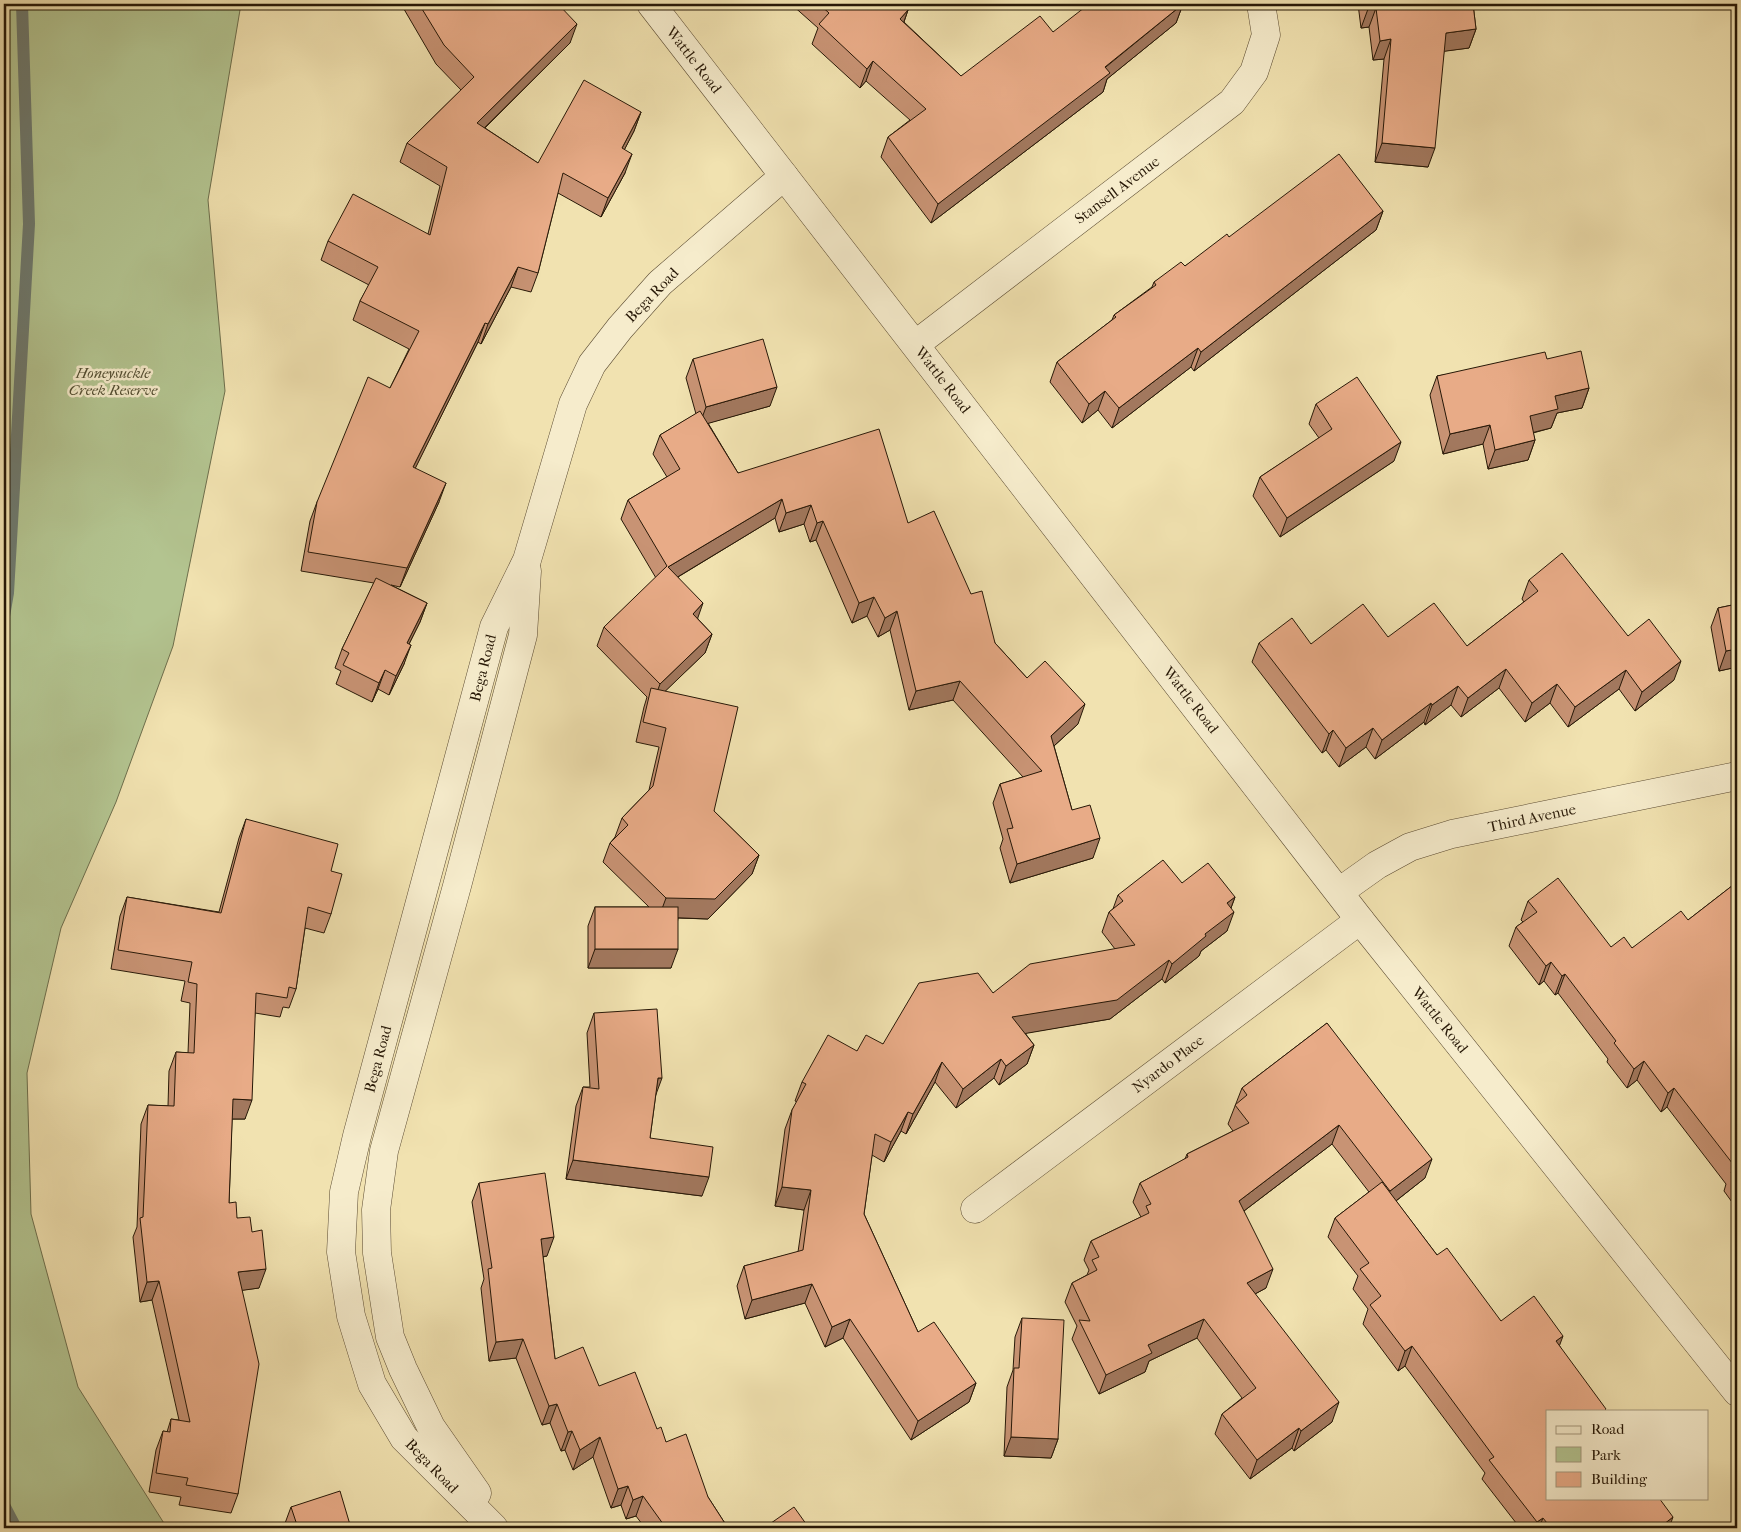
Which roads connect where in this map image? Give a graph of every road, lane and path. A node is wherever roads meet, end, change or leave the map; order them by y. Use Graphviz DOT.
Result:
graph roads {
  1 [pos="651,4"];
  2 [pos="1261,4"];
  3 [pos="784,176"];
  4 [pos="916,344"];
  5 [pos="527,560"];
  6 [pos="1737,776"];
  7 [pos="1339,892"];
  8 [pos="1360,920"];
  9 [pos="975,1209"];
  10 [pos="1737,1392"];
  11 [pos="494,1528"];
  12 [pos="502,1528"];
  1 -- 3 [label="street, Wattle Road"];
  2 -- 4 [label="street, Stansell Avenue"];
  3 -- 4 [label="street, Wattle Road"];
  3 -- 5 [label="street, Bega Road"];
  4 -- 7 [label="street, Wattle Road"];
  5 -- 11 [label="street, Bega Road"];
  5 -- 12 [label="street, Bega Road"];
  6 -- 7 [label="street, Third Avenue"];
  7 -- 8 [label="street, Wattle Road"];
  8 -- 9 [label="street, Nyardo Place"];
  8 -- 10 [label="street, Wattle Road"];
}
